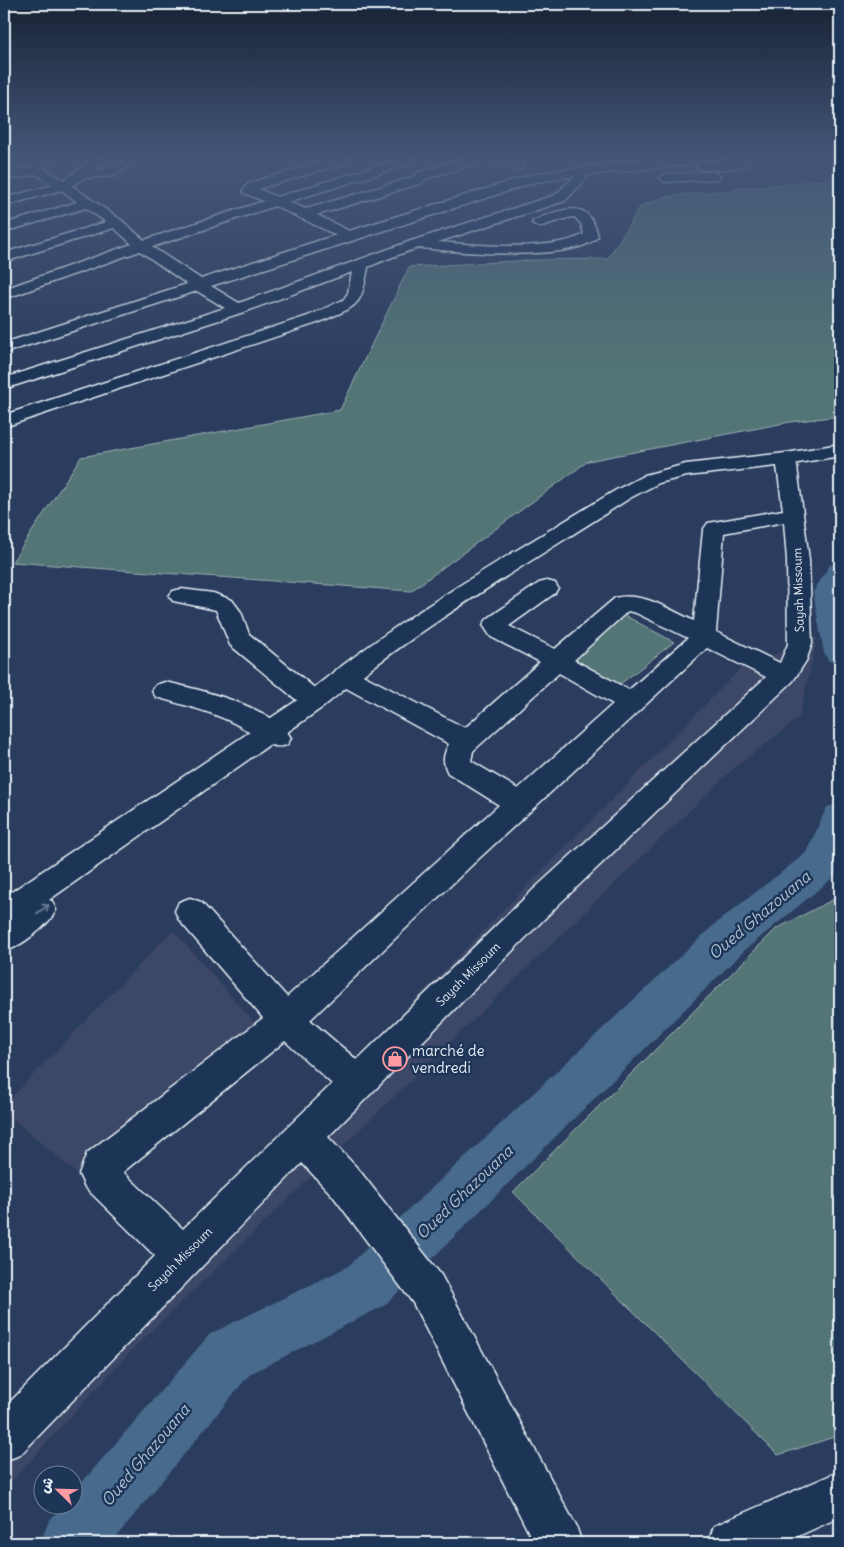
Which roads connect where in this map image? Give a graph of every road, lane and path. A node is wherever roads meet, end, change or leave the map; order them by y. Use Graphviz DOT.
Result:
graph roads {
  1 [pos="90,231"];
  2 [pos="125,231"];
  3 [pos="187,231"];
  4 [pos="339,231"];
  5 [pos="364,231"];
  6 [pos="456,231"];
  7 [pos="589,231"];
  8 [pos="348,236"];
  9 [pos="498,236"];
  10 [pos="416,244"];
  11 [pos="142,246"];
  12 [pos="461,248"];
  13 [pos="4,258"];
  14 [pos="361,264"];
  15 [pos="199,285"];
  16 [pos="4,294"];
  17 [pos="238,309"];
  18 [pos="4,348"];
  19 [pos="4,384"];
  20 [pos="4,421"];
  21 [pos="840,450"];
  22 [pos="786,459"];
  23 [pos="794,514"];
  24 [pos="547,588"];
  25 [pos="181,596"];
  26 [pos="704,637"];
  27 [pos="557,661"];
  28 [pos="784,675"];
  29 [pos="350,679"];
  30 [pos="165,691"];
  31 [pos="314,702"];
  32 [pos="631,703"];
  33 [pos="274,735"];
  34 [pos="467,741"];
  35 [pos="520,804"];
  36 [pos="84,870"];
  37 [pos="190,911"];
  38 [pos="4,914"];
  39 [pos="4,938"];
  40 [pos="286,1020"];
  41 [pos="356,1083"];
  42 [pos="303,1137"];
  43 [pos="183,1256"];
  44 [pos="4,1438"];
  45 [pos="840,1494"];
  46 [pos="559,1543"];
  47 [pos="731,1543"];
  1 -- 13 [label="street"];
  2 -- 11 [label="street"];
  3 -- 11 [label="street"];
  4 -- 8 [label="street"];
  5 -- 8 [label="street"];
  6 -- 10 [label="street"];
  7 -- 12 [label="street"];
  8 -- 15 [label="street"];
  9 -- 12 [label="street"];
  10 -- 12 [label="street"];
  10 -- 14 [label="street"];
  11 -- 15 [label="street"];
  11 -- 16 [label="street"];
  14 -- 17 [label="street"];
  14 -- 20 [label="street"];
  15 -- 17 [label="street"];
  15 -- 18 [label="street"];
  17 -- 19 [label="street"];
  21 -- 22 [label="street"];
  22 -- 23 [label="street, Sayah Missoum"];
  22 -- 29 [label="street"];
  23 -- 26 [label="street"];
  23 -- 28 [label="street, Sayah Missoum"];
  24 -- 27 [label="street"];
  25 -- 31 [label="street"];
  26 -- 27 [label="street"];
  26 -- 28 [label="street"];
  26 -- 32 [label="street"];
  27 -- 32 [label="street"];
  27 -- 34 [label="street"];
  28 -- 41 [label="street, Sayah Missoum"];
  29 -- 31 [label="street"];
  29 -- 33 [label="street"];
  29 -- 34 [label="street"];
  30 -- 33 [label="street"];
  31 -- 33 [label="street"];
  32 -- 35 [label="street"];
  33 -- 36 [label="street"];
  34 -- 35 [label="street"];
  35 -- 40 [label="street"];
  36 -- 38 [label="street"];
  39 -- 36 [label="street, one-way"];
  37 -- 40 [label="street"];
  40 -- 41 [label="street"];
  40 -- 43 [label="street"];
  41 -- 42 [label="street, Sayah Missoum"];
  42 -- 43 [label="street, Sayah Missoum"];
  42 -- 46 [label="street"];
  43 -- 44 [label="street, Sayah Missoum"];
  45 -- 47 [label="street"];
}
